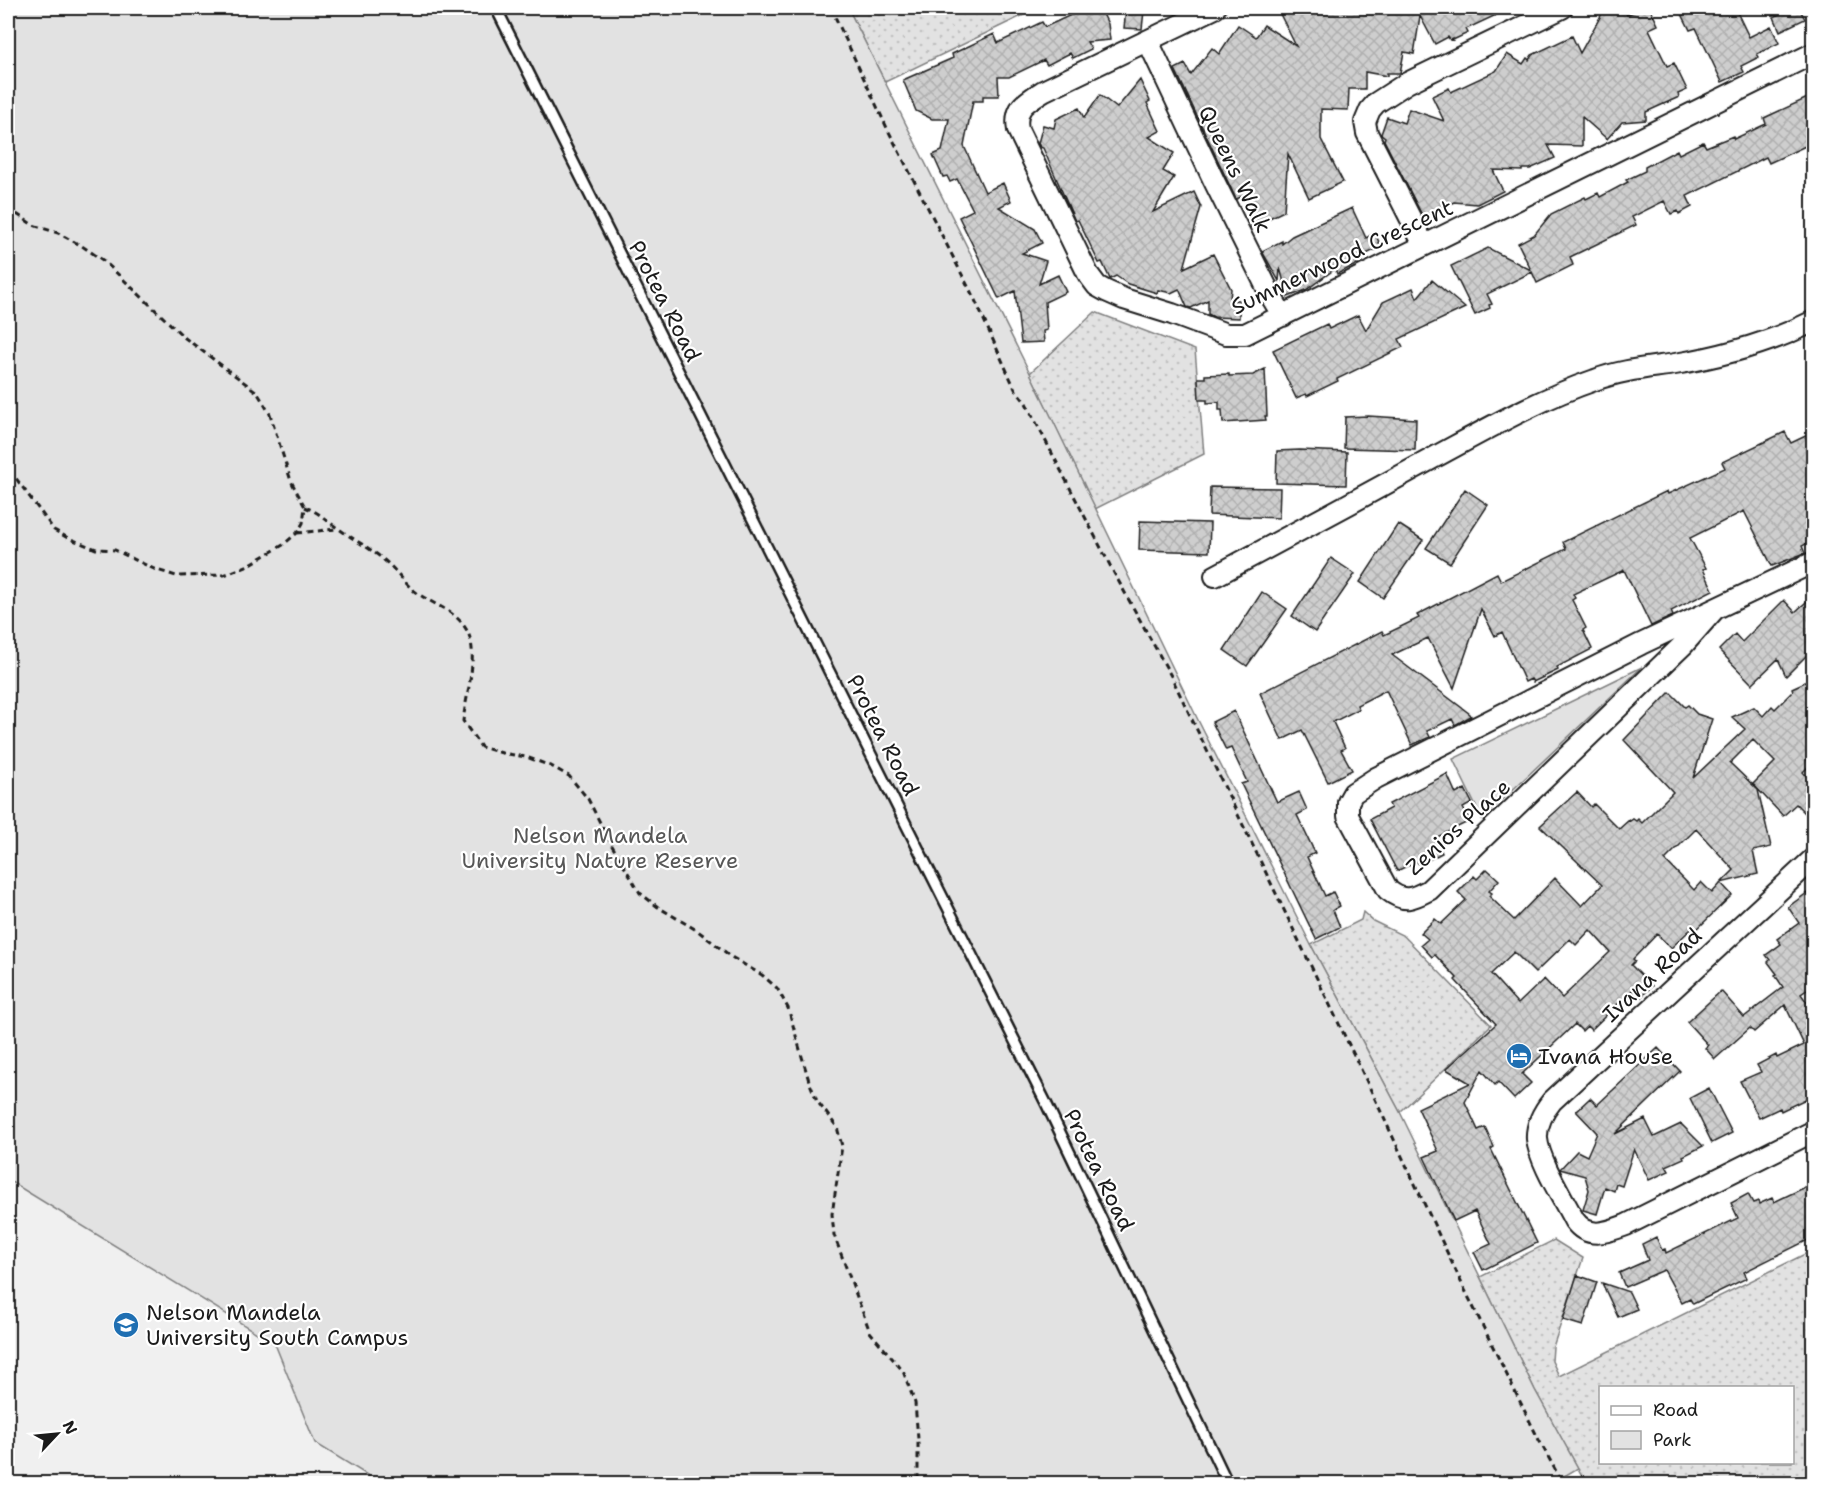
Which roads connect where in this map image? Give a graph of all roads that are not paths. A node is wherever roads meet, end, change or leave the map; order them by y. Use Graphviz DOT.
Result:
graph roads {
  1 [pos="496,8"];
  2 [pos="1215,8"];
  3 [pos="1562,8"];
  4 [pos="1148,41"];
  5 [pos="1814,53"];
  6 [pos="1424,245"];
  7 [pos="1283,316"];
  8 [pos="1814,321"];
  9 [pos="1814,562"];
  10 [pos="1215,576"];
  11 [pos="1713,611"];
  12 [pos="1814,858"];
  13 [pos="1814,1131"];
  14 [pos="1228,1484"];
  1 -- 14 [label="lane, Protea Road"];
  2 -- 4 [label="street, Summerwood Crescent"];
  3 -- 6 [label="street"];
  4 -- 7 [label="street, Queens Walk"];
  4 -- 7 [label="street, Summerwood Crescent"];
  5 -- 6 [label="street, Summerwood Crescent"];
  6 -- 7 [label="street, Summerwood Crescent"];
  8 -- 10 [label="street"];
  9 -- 11 [label="street, Zenios Place"];
  11 -- 11 [label="street, Zenios Place"];
  12 -- 13 [label="street, Ivana Road"];
}
